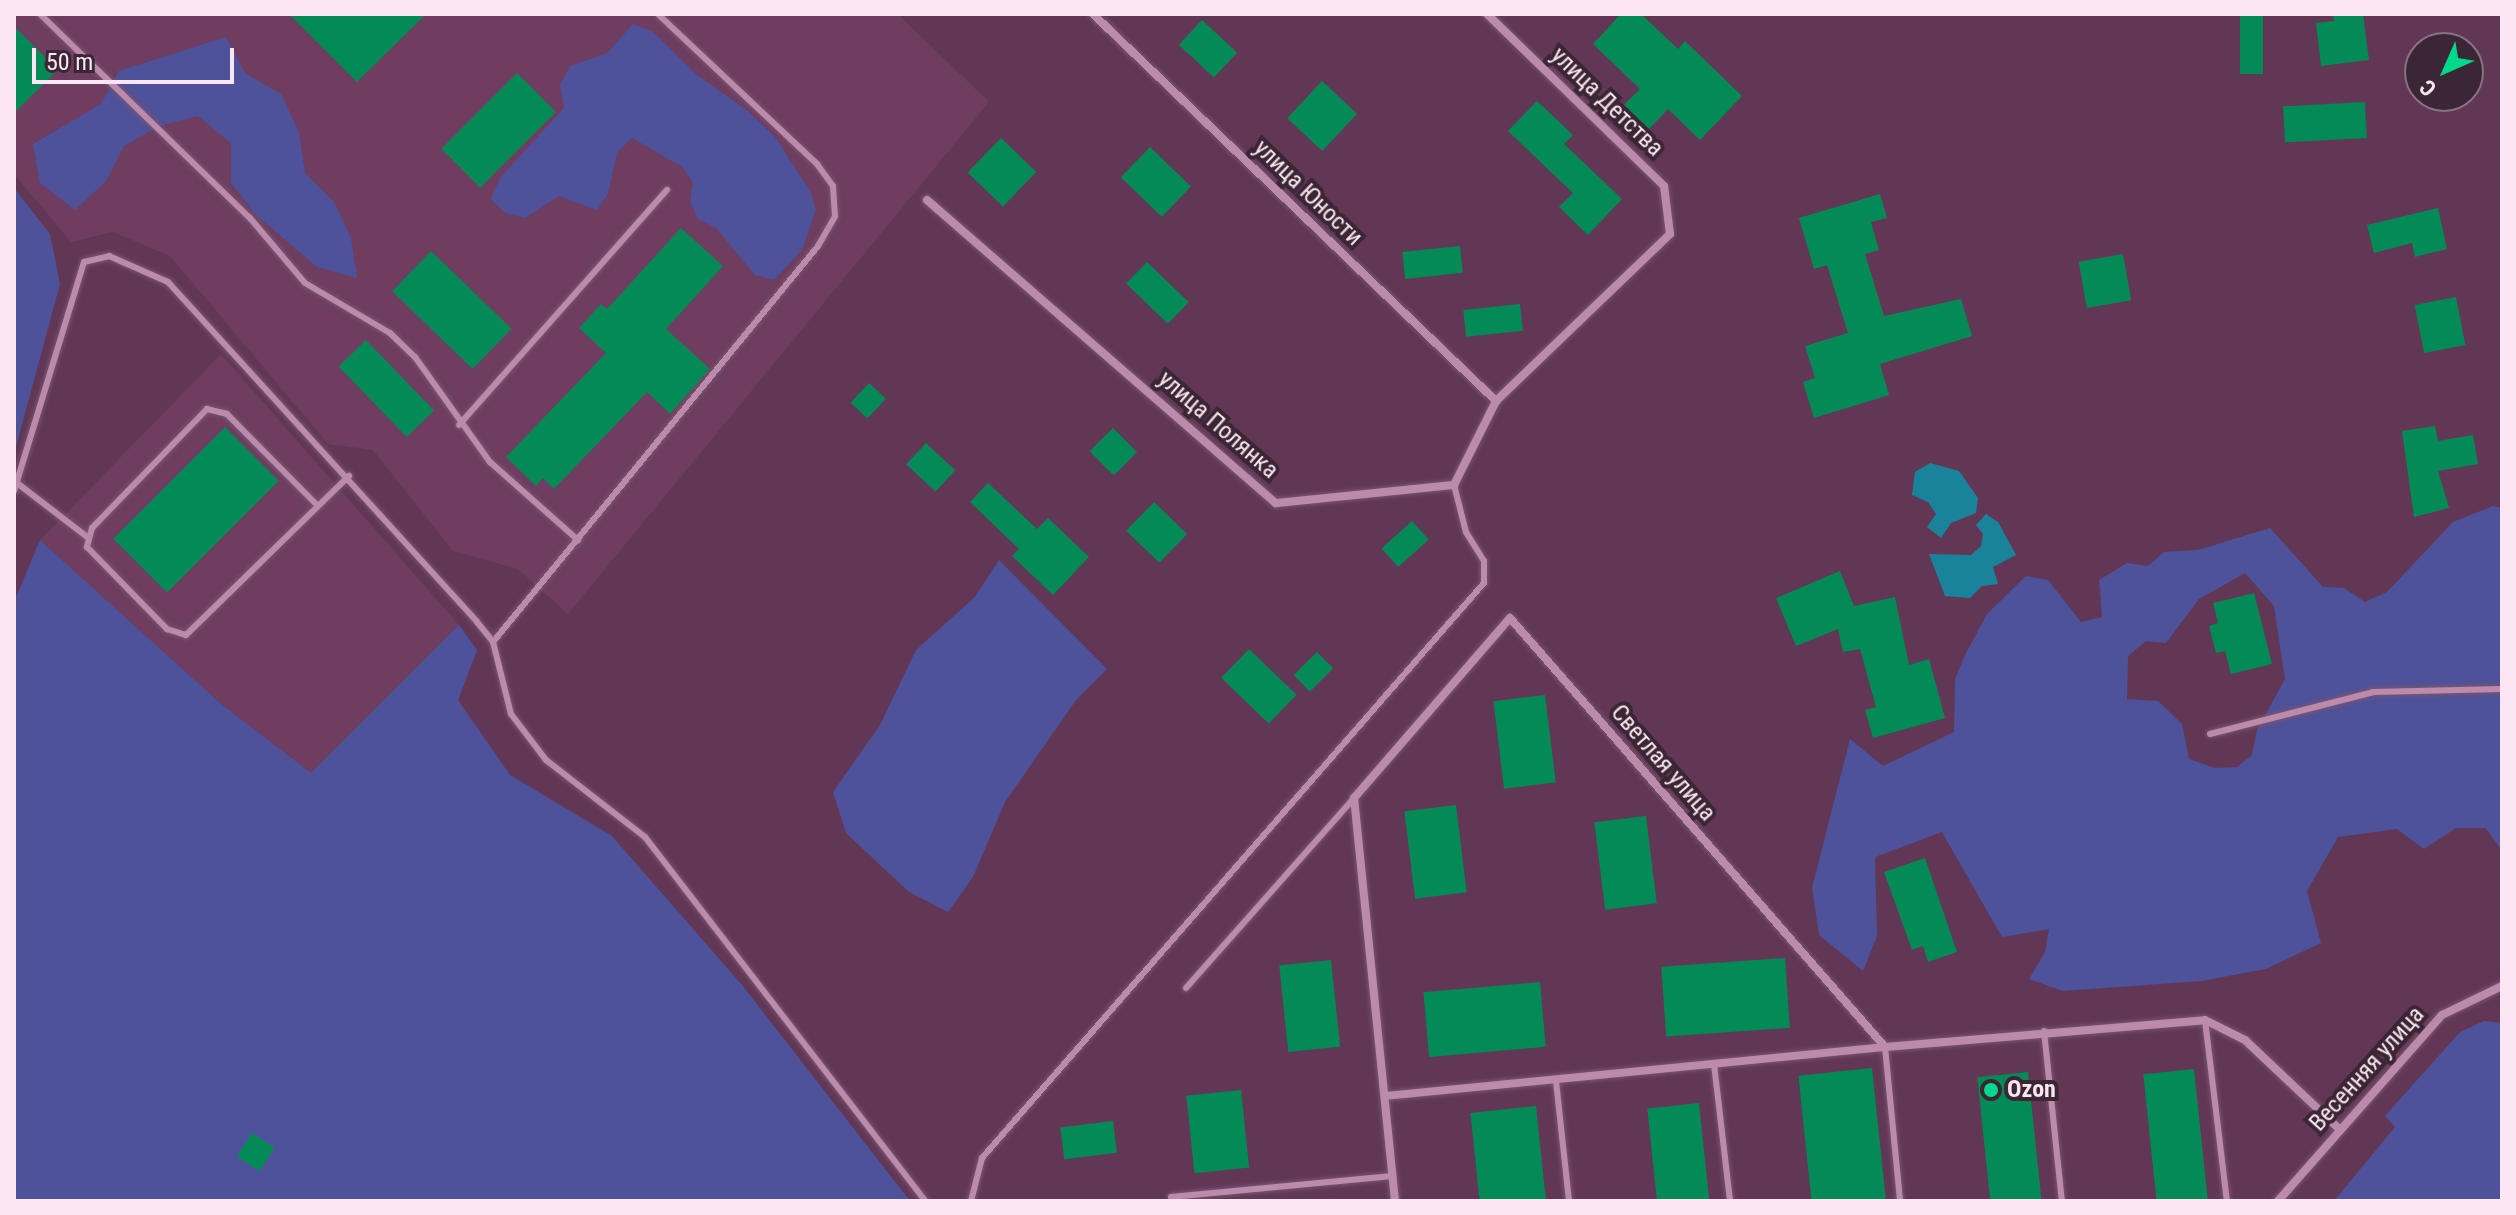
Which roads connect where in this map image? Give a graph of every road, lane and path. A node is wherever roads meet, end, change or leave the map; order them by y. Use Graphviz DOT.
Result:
graph roads {
  1 [pos="40,14"];
  2 [pos="1093,14"];
  3 [pos="1487,14"];
  4 [pos="659,15"];
  5 [pos="667,190"];
  6 [pos="927,200"];
  7 [pos="1496,401"];
  8 [pos="459,425"];
  9 [pos="349,476"];
  10 [pos="17,483"];
  11 [pos="1454,485"];
  12 [pos="14,491"];
  13 [pos="317,505"];
  14 [pos="87,537"];
  15 [pos="578,540"];
  16 [pos="493,642"];
  17 [pos="2502,689"];
  18 [pos="2210,734"];
  19 [pos="1354,798"];
  20 [pos="2502,986"];
  21 [pos="1186,988"];
  22 [pos="2205,1020"];
  23 [pos="2044,1031"];
  24 [pos="1885,1047"];
  25 [pos="1714,1064"];
  26 [pos="1556,1081"];
  27 [pos="1385,1096"];
  28 [pos="2338,1128"];
  29 [pos="1392,1176"];
  30 [pos="1171,1197"];
  31 [pos="925,1201"];
  32 [pos="971,1201"];
  33 [pos="1395,1201"];
  34 [pos="1569,1201"];
  35 [pos="1730,1201"];
  36 [pos="1900,1201"];
  37 [pos="2062,1201"];
  38 [pos="2227,1201"];
  39 [pos="2278,1201"];
  1 -- 8 [label="lane"];
  2 -- 7 [label="street, улица Юности"];
  3 -- 7 [label="street, улица Детства"];
  4 -- 15 [label="lane"];
  5 -- 8 [label="lane"];
  6 -- 11 [label="street, улица Полянка"];
  7 -- 11 [label="street"];
  8 -- 15 [label="lane"];
  9 -- 10 [label="lane"];
  9 -- 13 [label="lane"];
  9 -- 16 [label="lane"];
  10 -- 12 [label="lane"];
  10 -- 14 [label="lane"];
  11 -- 32 [label="lane"];
  13 -- 14 [label="lane"];
  13 -- 14 [label="lane"];
  15 -- 16 [label="lane"];
  16 -- 31 [label="lane"];
  17 -- 18 [label="lane"];
  19 -- 21 [label="lane"];
  19 -- 24 [label="street, Светлая улица"];
  19 -- 27 [label="street"];
  20 -- 28 [label="street, Весенняя улица"];
  22 -- 23 [label="street"];
  22 -- 28 [label="street"];
  22 -- 38 [label="lane"];
  23 -- 24 [label="street"];
  23 -- 37 [label="lane"];
  24 -- 25 [label="street"];
  24 -- 36 [label="lane"];
  25 -- 26 [label="street"];
  25 -- 35 [label="lane"];
  26 -- 27 [label="street"];
  26 -- 34 [label="lane"];
  27 -- 29 [label="street"];
  28 -- 39 [label="street, Весенняя улица"];
  29 -- 30 [label="lane"];
  29 -- 33 [label="street"];
}
